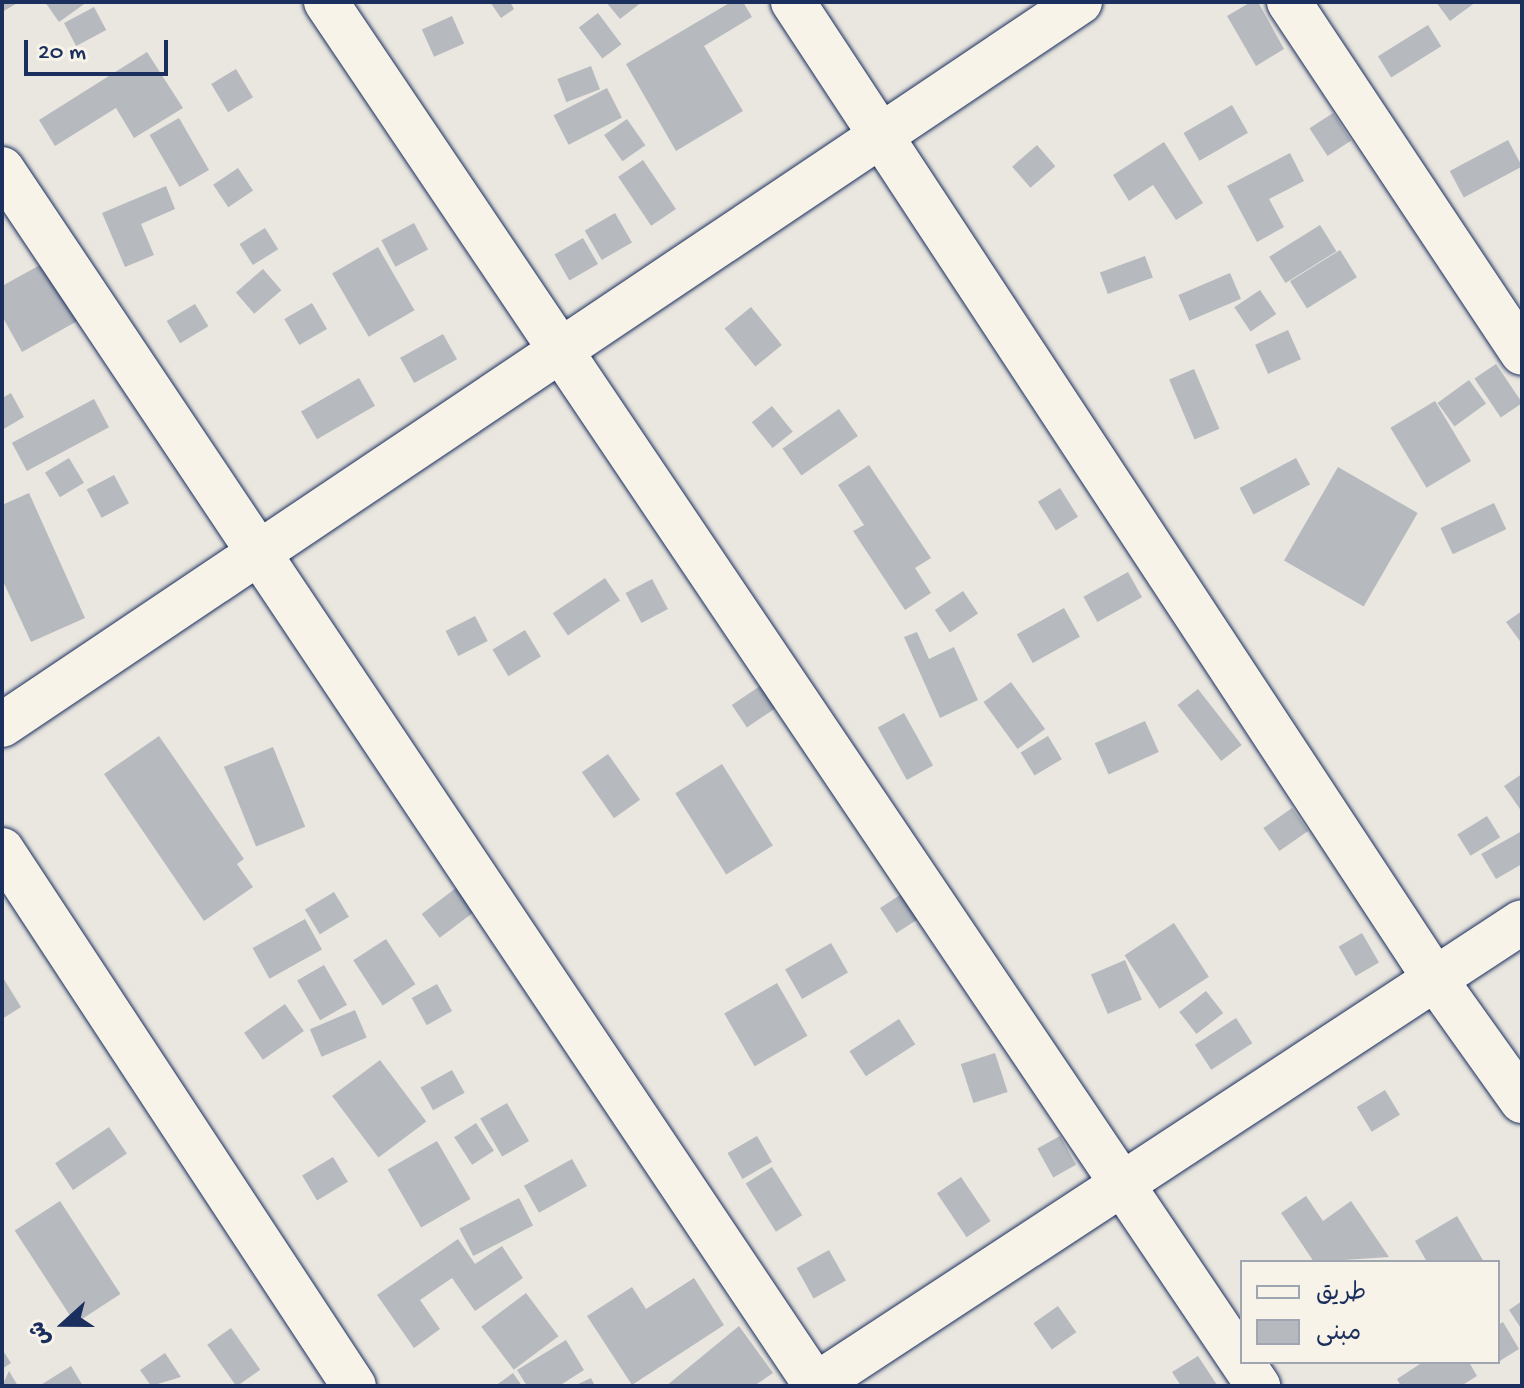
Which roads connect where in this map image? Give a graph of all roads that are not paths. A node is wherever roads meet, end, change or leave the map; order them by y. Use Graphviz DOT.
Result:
graph roads {
  1 [pos="326,2"];
  2 [pos="793,2"];
  3 [pos="1080,2"];
  4 [pos="1289,2"];
  5 [pos="883,133"];
  6 [pos="2,169"];
  7 [pos="561,352"];
  8 [pos="1522,353"];
  9 [pos="257,550"];
  10 [pos="2,725"];
  11 [pos="2,850"];
  12 [pos="1522,922"];
  13 [pos="1435,979"];
  14 [pos="1522,1101"];
  15 [pos="1124,1185"];
  16 [pos="1240,1359"];
  17 [pos="1243,1364"];
  18 [pos="354,1386"];
  19 [pos="816,1386"];
  20 [pos="1258,1386"];
  1 -- 7 [label="street"];
  2 -- 5 [label="street"];
  3 -- 5 [label="street"];
  4 -- 8 [label="street"];
  5 -- 7 [label="street"];
  5 -- 13 [label="street"];
  6 -- 9 [label="street"];
  7 -- 9 [label="street"];
  7 -- 15 [label="street"];
  9 -- 10 [label="street"];
  9 -- 19 [label="street"];
  11 -- 18 [label="street"];
  12 -- 13 [label="street"];
  13 -- 14 [label="street"];
  13 -- 15 [label="street"];
  15 -- 16 [label="street"];
  15 -- 19 [label="street"];
  17 -- 20 [label="street"];
}
